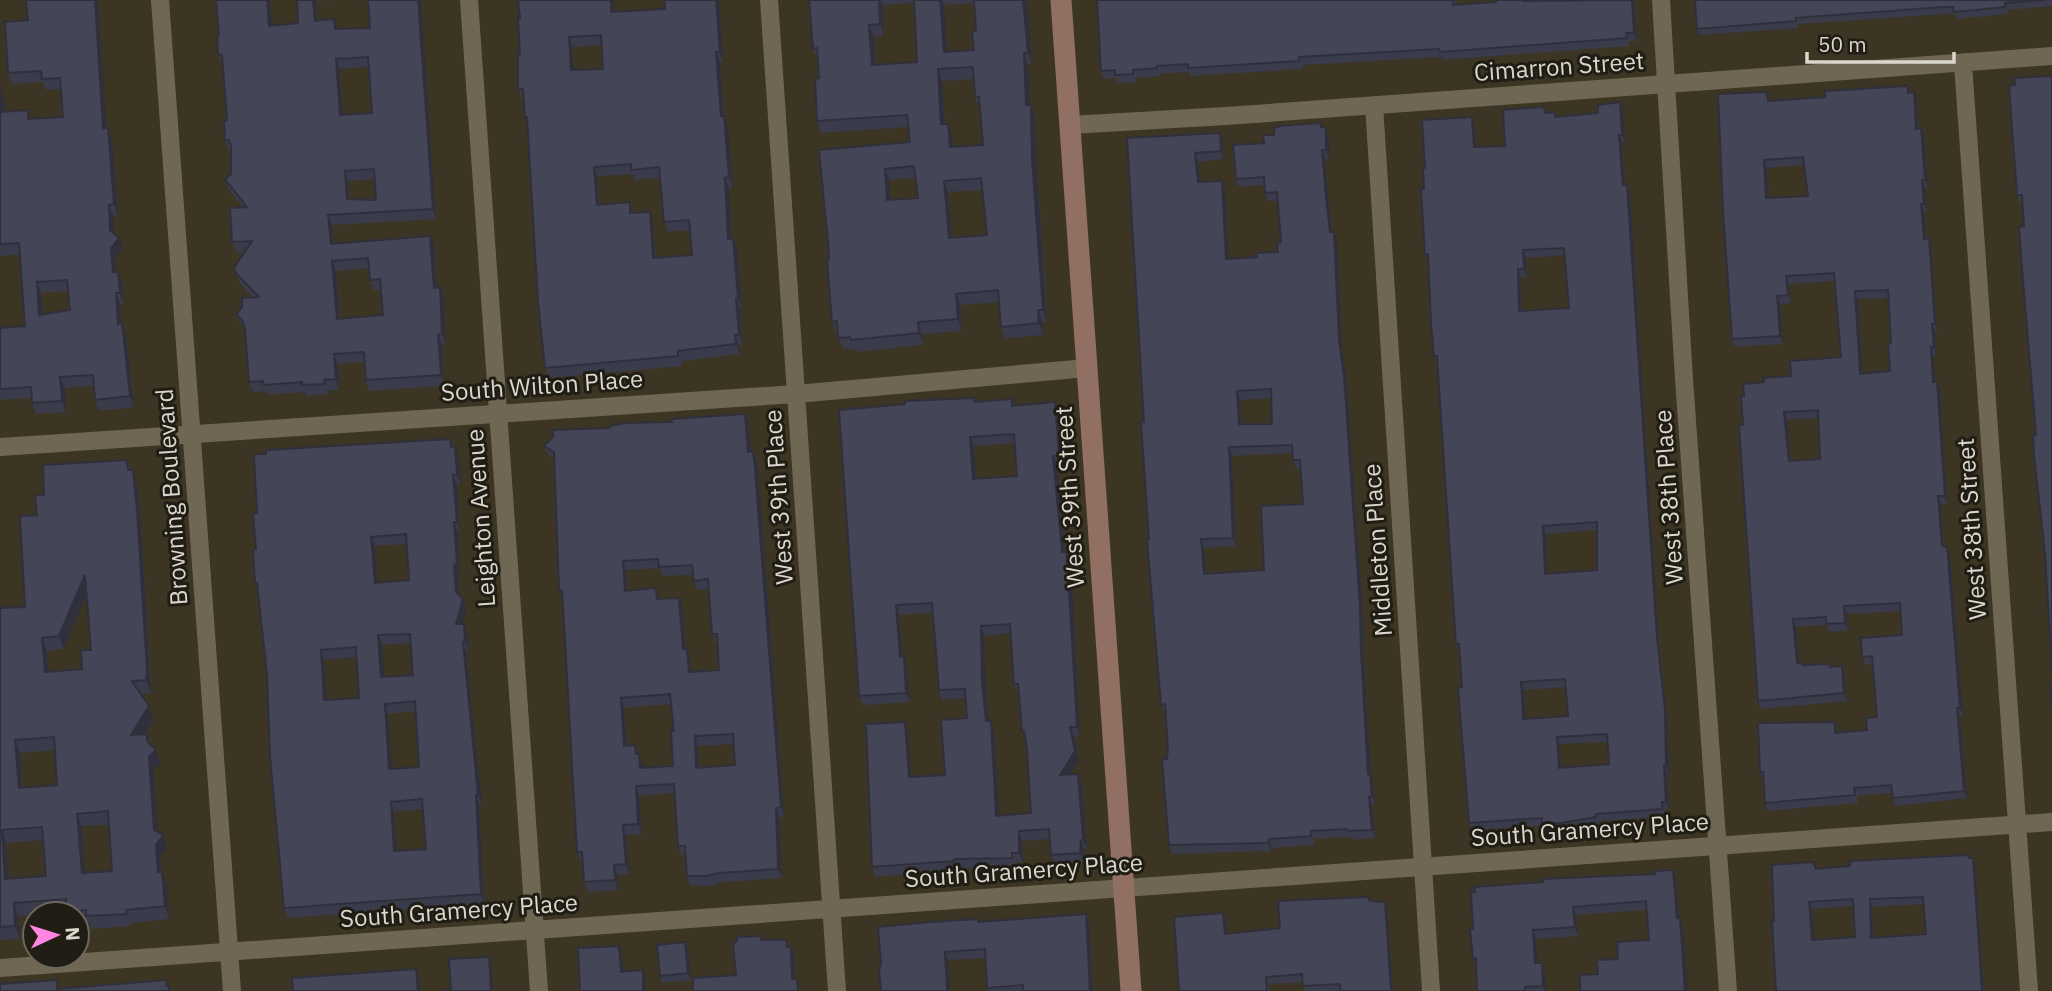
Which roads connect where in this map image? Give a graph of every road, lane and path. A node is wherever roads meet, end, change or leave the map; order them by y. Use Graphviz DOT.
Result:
graph roads {
  1 [pos="160,0"];
  2 [pos="468,0"];
  3 [pos="769,0"];
  4 [pos="1061,0"];
  5 [pos="1661,0"];
  6 [pos="2052,56"];
  7 [pos="1963,64"];
  8 [pos="1667,83"];
  9 [pos="1374,105"];
  10 [pos="1070,125"];
  11 [pos="1087,368"];
  12 [pos="796,394"];
  13 [pos="498,413"];
  14 [pos="192,433"];
  15 [pos="0,447"];
  16 [pos="2052,822"];
  17 [pos="2018,825"];
  18 [pos="1718,846"];
  19 [pos="1423,867"];
  20 [pos="1124,888"];
  21 [pos="832,909"];
  22 [pos="534,930"];
  23 [pos="229,952"];
  24 [pos="0,968"];
  25 [pos="232,991"];
  26 [pos="539,991"];
  27 [pos="837,991"];
  28 [pos="1131,991"];
  29 [pos="1431,991"];
  30 [pos="1728,991"];
  31 [pos="2029,991"];
  1 -- 14 [label="street, Browning Boulevard"];
  2 -- 13 [label="street, Leighton Avenue"];
  3 -- 12 [label="street, West 39th Place"];
  4 -- 10 [label="street, West 39th Street"];
  5 -- 8 [label="street, West 38th Place"];
  6 -- 7 [label="street, Cimarron Street"];
  7 -- 8 [label="street, Cimarron Street"];
  7 -- 17 [label="street, West 38th Street"];
  8 -- 9 [label="street, Cimarron Street"];
  8 -- 18 [label="street, West 38th Place"];
  9 -- 10 [label="street, Cimarron Street"];
  9 -- 19 [label="street, Middleton Place"];
  10 -- 11 [label="street, West 39th Street"];
  11 -- 12 [label="street, South Wilton Place"];
  11 -- 20 [label="street, West 39th Street"];
  12 -- 13 [label="street, South Wilton Place"];
  12 -- 21 [label="street, West 39th Place"];
  13 -- 14 [label="street, South Wilton Place"];
  13 -- 22 [label="street, Leighton Avenue"];
  14 -- 15 [label="street, South Wilton Place"];
  14 -- 23 [label="street, Browning Boulevard"];
  16 -- 17 [label="street, South Gramercy Place"];
  17 -- 18 [label="street, South Gramercy Place"];
  17 -- 31 [label="street, West 38th Street"];
  18 -- 19 [label="street, South Gramercy Place"];
  18 -- 30 [label="street, West 38th Place"];
  19 -- 20 [label="street, South Gramercy Place"];
  19 -- 29 [label="street, Middleton Place"];
  20 -- 21 [label="street, South Gramercy Place"];
  20 -- 28 [label="street, West 39th Street"];
  21 -- 22 [label="street, South Gramercy Place"];
  21 -- 27 [label="street, West 39th Place"];
  22 -- 23 [label="street, South Gramercy Place"];
  22 -- 26 [label="street, Leighton Avenue"];
  23 -- 24 [label="street, South Gramercy Place"];
  23 -- 25 [label="street, Browning Boulevard"];
}
